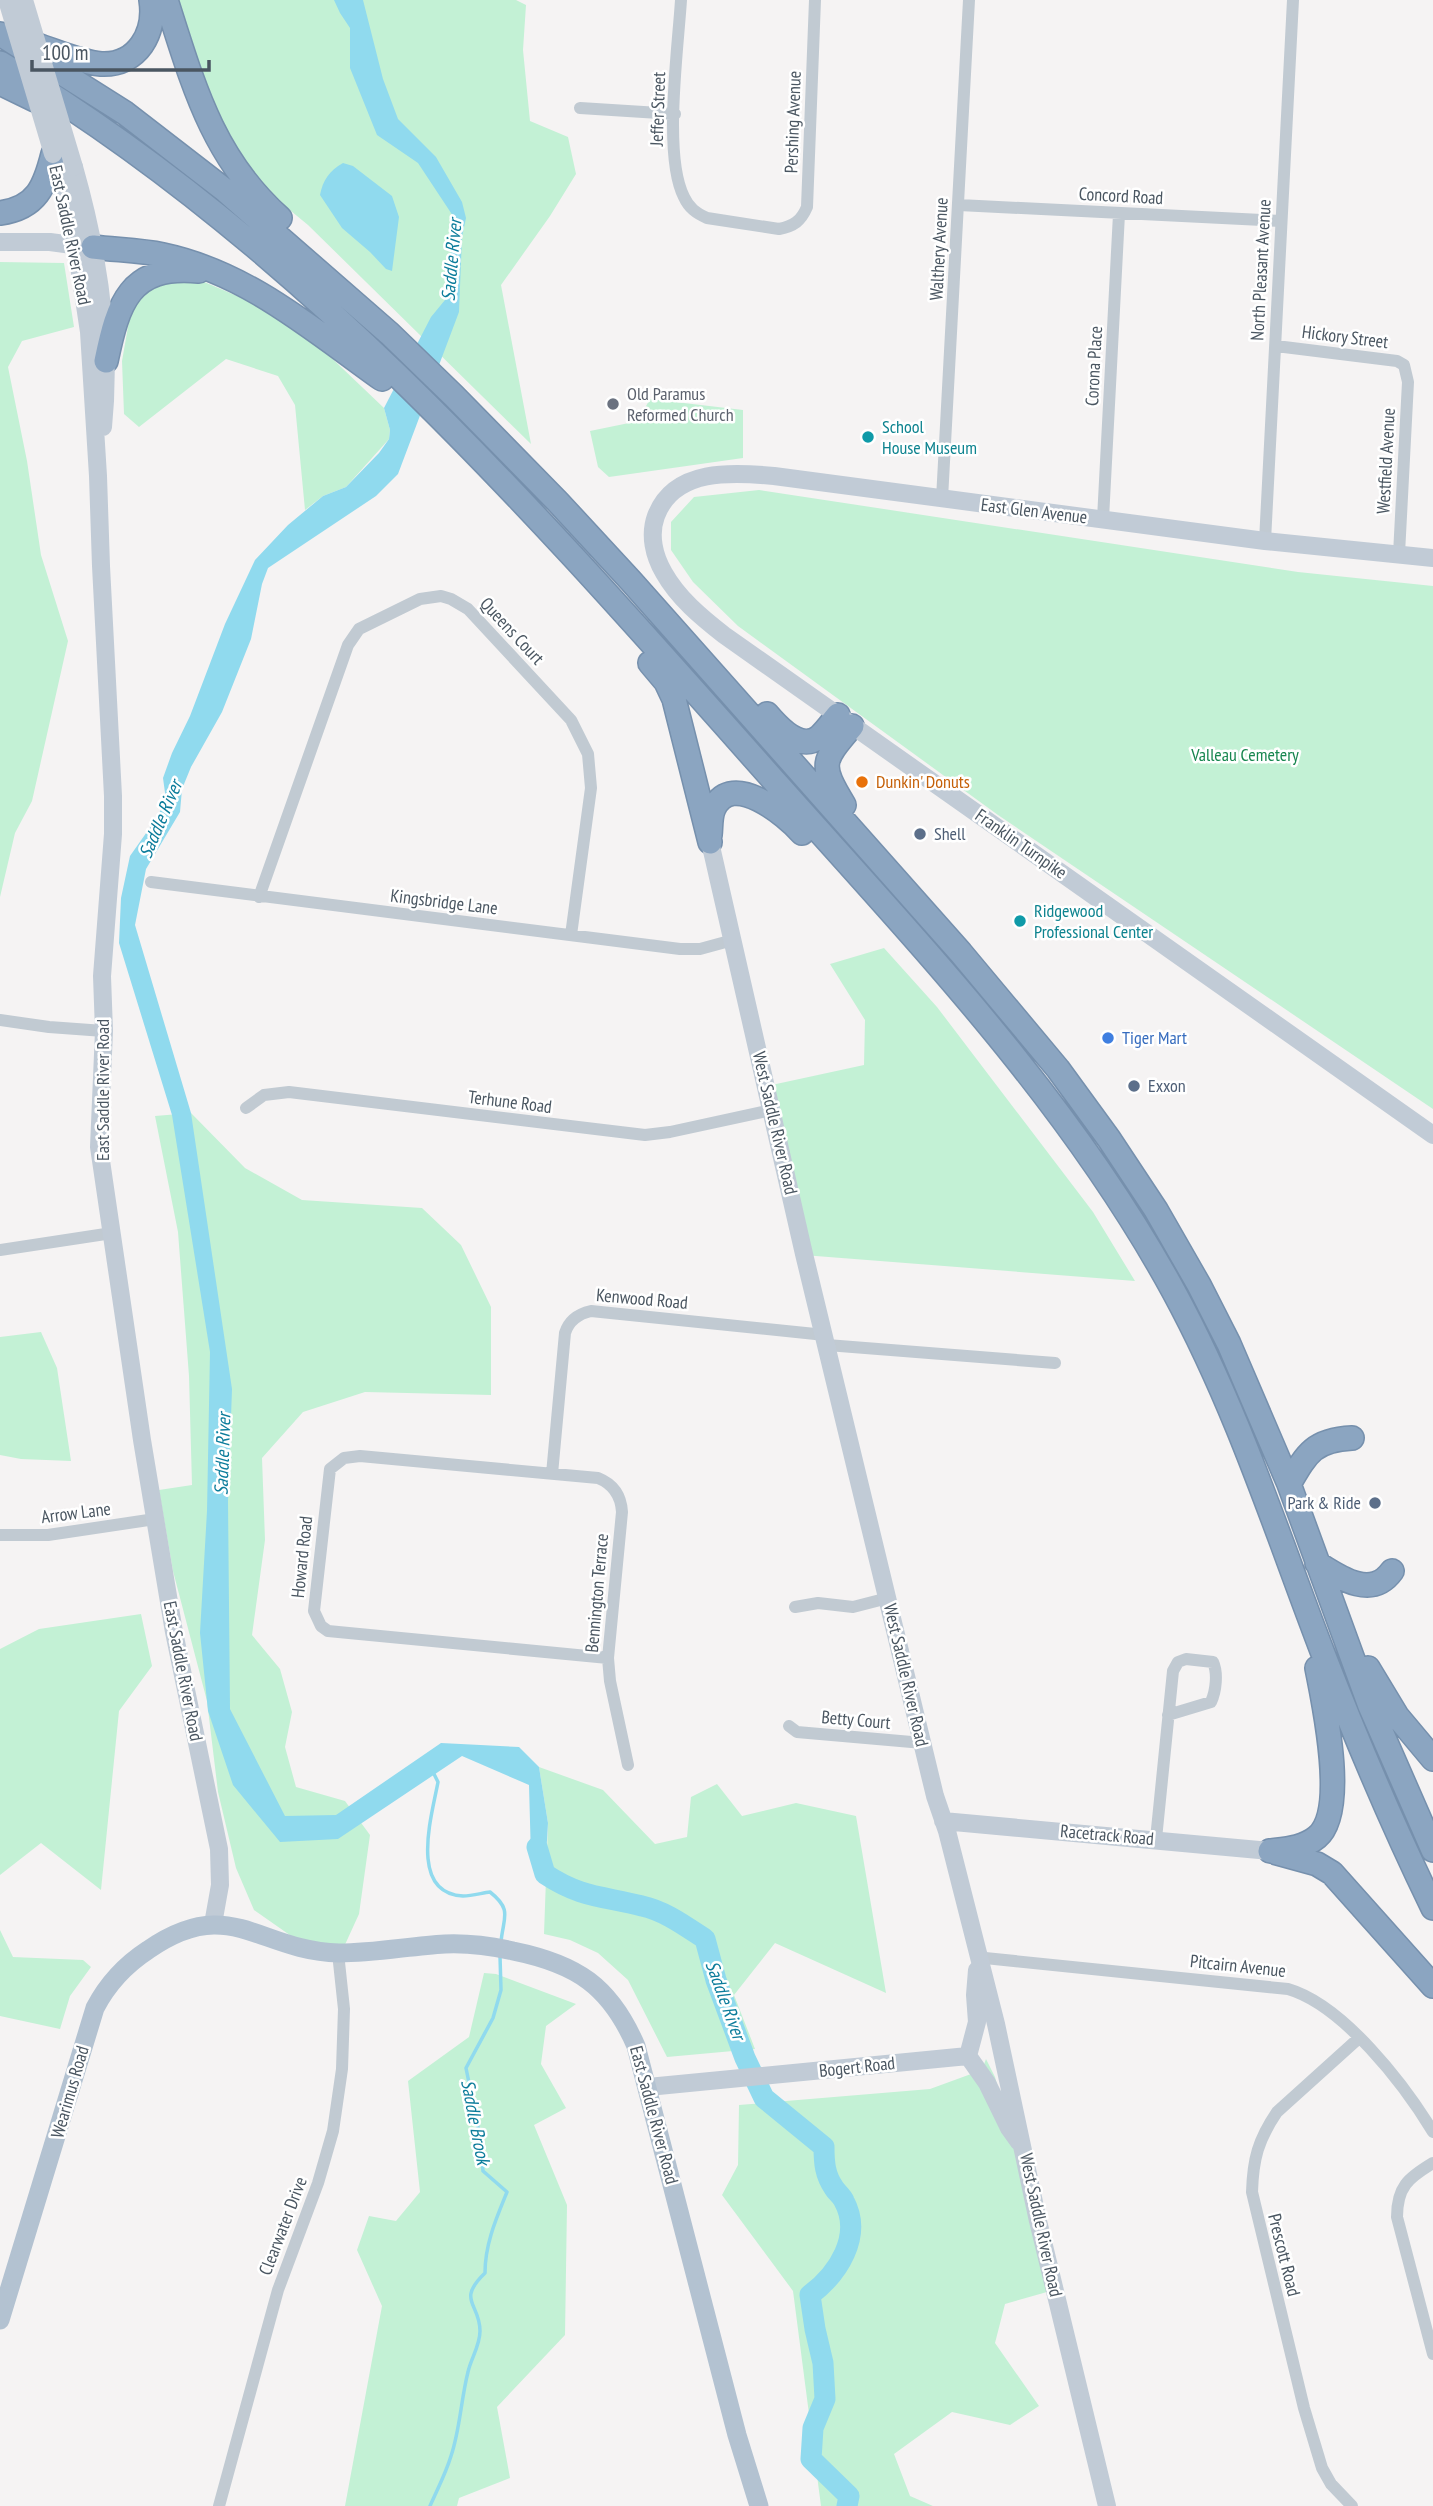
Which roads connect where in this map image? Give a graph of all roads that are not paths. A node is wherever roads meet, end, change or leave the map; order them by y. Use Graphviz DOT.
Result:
graph roads {
  1 [pos="7,0"];
  2 [pos="24,0"];
  3 [pos="151,0"];
  4 [pos="166,0"];
  5 [pos="681,0"];
  6 [pos="815,0"];
  7 [pos="969,0"];
  8 [pos="1293,0"];
  9 [pos="0,33"];
  10 [pos="0,63"];
  11 [pos="0,83"];
  12 [pos="580,108"];
  13 [pos="674,114"];
  14 [pos="114,136"];
  15 [pos="53,154"];
  16 [pos="959,205"];
  17 [pos="0,213"];
  18 [pos="1119,214"];
  19 [pos="1281,221"];
  20 [pos="779,229"];
  21 [pos="0,242"];
  22 [pos="84,246"];
  23 [pos="223,274"];
  24 [pos="390,334"];
  25 [pos="1276,346"];
  26 [pos="106,361"];
  27 [pos="374,365"];
  28 [pos="1406,370"];
  29 [pos="98,476"];
  30 [pos="942,499"];
  31 [pos="1103,519"];
  32 [pos="654,520"];
  33 [pos="1265,541"];
  34 [pos="1399,554"];
  35 [pos="1433,558"];
  36 [pos="587,571"];
  37 [pos="674,630"];
  38 [pos="845,720"];
  39 [pos="710,842"];
  40 [pos="875,856"];
  41 [pos="150,882"];
  42 [pos="875,895"];
  43 [pos="259,897"];
  44 [pos="571,935"];
  45 [pos="733,940"];
  46 [pos="0,1020"];
  47 [pos="104,1031"];
  48 [pos="246,1108"];
  49 [pos="772,1110"];
  50 [pos="1433,1135"];
  51 [pos="112,1233"];
  52 [pos="0,1250"];
  53 [pos="826,1340"];
  54 [pos="1055,1363"];
  55 [pos="1352,1438"];
  56 [pos="552,1474"];
  57 [pos="1289,1483"];
  58 [pos="155,1519"];
  59 [pos="0,1535"];
  60 [pos="1317,1563"];
  61 [pos="1392,1571"];
  62 [pos="888,1598"];
  63 [pos="1331,1604"];
  64 [pos="795,1607"];
  65 [pos="1308,1613"];
  66 [pos="608,1658"];
  67 [pos="1168,1715"];
  68 [pos="789,1726"];
  69 [pos="923,1743"];
  70 [pos="1433,1759"];
  71 [pos="628,1765"];
  72 [pos="943,1821"];
  73 [pos="1156,1839"];
  74 [pos="1433,1850"];
  75 [pos="1270,1851"];
  76 [pos="1433,1908"];
  77 [pos="213,1924"];
  78 [pos="338,1953"];
  79 [pos="979,1960"];
  80 [pos="1433,1986"];
  81 [pos="1359,2038"];
  82 [pos="968,2056"];
  83 [pos="648,2087"];
  84 [pos="1433,2132"];
  85 [pos="1024,2148"];
  86 [pos="1433,2163"];
  87 [pos="0,2320"];
  88 [pos="1433,2354"];
  89 [pos="219,2506"];
  90 [pos="759,2506"];
  91 [pos="1107,2506"];
  92 [pos="1352,2506"];
  1 -- 15 [label="street, East Saddle River Road, bridge"];
  2 -- 22 [label="street, bridge"];
  3 -- 9 [label="highway"];
  4 -- 24 [label="highway"];
  5 -- 13 [label="street, Jeffer Street"];
  6 -- 20 [label="street, Pershing Avenue"];
  7 -- 16 [label="street, Walthery Avenue"];
  8 -- 19 [label="street, North Pleasant Avenue"];
  9 -- 24 [label="highway"];
  10 -- 14 [label="highway"];
  11 -- 14 [label="highway"];
  12 -- 13 [label="street"];
  13 -- 20 [label="street, Jeffer Street"];
  14 -- 27 [label="highway"];
  15 -- 17 [label="highway"];
  15 -- 22 [label="street, East Saddle River Road"];
  16 -- 18 [label="street, Concord Road"];
  16 -- 30 [label="street, Walthery Avenue"];
  18 -- 19 [label="street, Concord Road"];
  18 -- 31 [label="street, Corona Place"];
  19 -- 25 [label="street, North Pleasant Avenue"];
  21 -- 22 [label="street"];
  22 -- 23 [label="highway"];
  22 -- 26 [label="street, East Saddle River Road"];
  22 -- 29 [label="street, East Saddle River Road"];
  23 -- 26 [label="highway"];
  23 -- 27 [label="highway"];
  24 -- 37 [label="highway"];
  25 -- 28 [label="street, Hickory Street"];
  25 -- 33 [label="street, North Pleasant Avenue"];
  26 -- 29 [label="street, East Saddle River Road"];
  27 -- 36 [label="highway"];
  28 -- 34 [label="street, Westfield Avenue"];
  29 -- 47 [label="street, East Saddle River Road"];
  30 -- 31 [label="street, East Glen Avenue"];
  30 -- 32 [label="street, East Glen Avenue"];
  31 -- 33 [label="street, East Glen Avenue"];
  32 -- 38 [label="street, Franklin Turnpike"];
  33 -- 34 [label="street, East Glen Avenue"];
  34 -- 35 [label="street, East Glen Avenue"];
  36 -- 39 [label="highway"];
  36 -- 42 [label="highway"];
  37 -- 38 [label="highway"];
  37 -- 40 [label="highway"];
  38 -- 40 [label="highway"];
  38 -- 50 [label="street, Franklin Turnpike"];
  39 -- 42 [label="highway"];
  39 -- 45 [label="street, West Saddle River Road"];
  40 -- 57 [label="highway"];
  41 -- 43 [label="street, Kingsbridge Lane"];
  42 -- 65 [label="highway"];
  43 -- 44 [label="street, Kingsbridge Lane"];
  43 -- 44 [label="street, Queens Court"];
  44 -- 45 [label="street, Kingsbridge Lane"];
  45 -- 49 [label="street, West Saddle River Road"];
  46 -- 47 [label="street"];
  47 -- 51 [label="street, East Saddle River Road"];
  48 -- 49 [label="street, Terhune Road"];
  49 -- 53 [label="street, West Saddle River Road"];
  51 -- 52 [label="street"];
  51 -- 58 [label="street, East Saddle River Road"];
  53 -- 54 [label="street"];
  53 -- 56 [label="street, Kenwood Road"];
  53 -- 62 [label="street, West Saddle River Road"];
  55 -- 57 [label="highway"];
  56 -- 66 [label="street, Bennington Terrace"];
  56 -- 66 [label="street, Howard Road"];
  57 -- 60 [label="highway"];
  58 -- 59 [label="street, Arrow Lane"];
  58 -- 77 [label="street, East Saddle River Road"];
  60 -- 61 [label="highway"];
  60 -- 63 [label="highway"];
  62 -- 64 [label="street"];
  62 -- 69 [label="street, West Saddle River Road"];
  63 -- 70 [label="highway"];
  63 -- 74 [label="highway"];
  65 -- 75 [label="highway"];
  65 -- 76 [label="highway"];
  66 -- 71 [label="street, Bennington Terrace"];
  67 -- 67 [label="street"];
  67 -- 73 [label="street"];
  68 -- 69 [label="street, Betty Court"];
  69 -- 72 [label="street, West Saddle River Road"];
  72 -- 73 [label="street, Racetrack Road"];
  72 -- 79 [label="street, West Saddle River Road"];
  73 -- 75 [label="street, Racetrack Road"];
  75 -- 80 [label="highway"];
  77 -- 78 [label="main road, East Saddle River Road"];
  77 -- 87 [label="main road, Wearimus Road"];
  78 -- 83 [label="main road, East Saddle River Road"];
  78 -- 89 [label="street, Clearwater Drive"];
  79 -- 81 [label="street, Pitcairn Avenue"];
  79 -- 82 [label="street"];
  79 -- 85 [label="street, West Saddle River Road"];
  81 -- 84 [label="street, Pitcairn Avenue"];
  81 -- 92 [label="street, Prescott Road"];
  82 -- 83 [label="street, Bogert Road"];
  82 -- 85 [label="street"];
  83 -- 90 [label="main road, East Saddle River Road"];
  85 -- 91 [label="street, West Saddle River Road"];
  86 -- 88 [label="street"];
}
